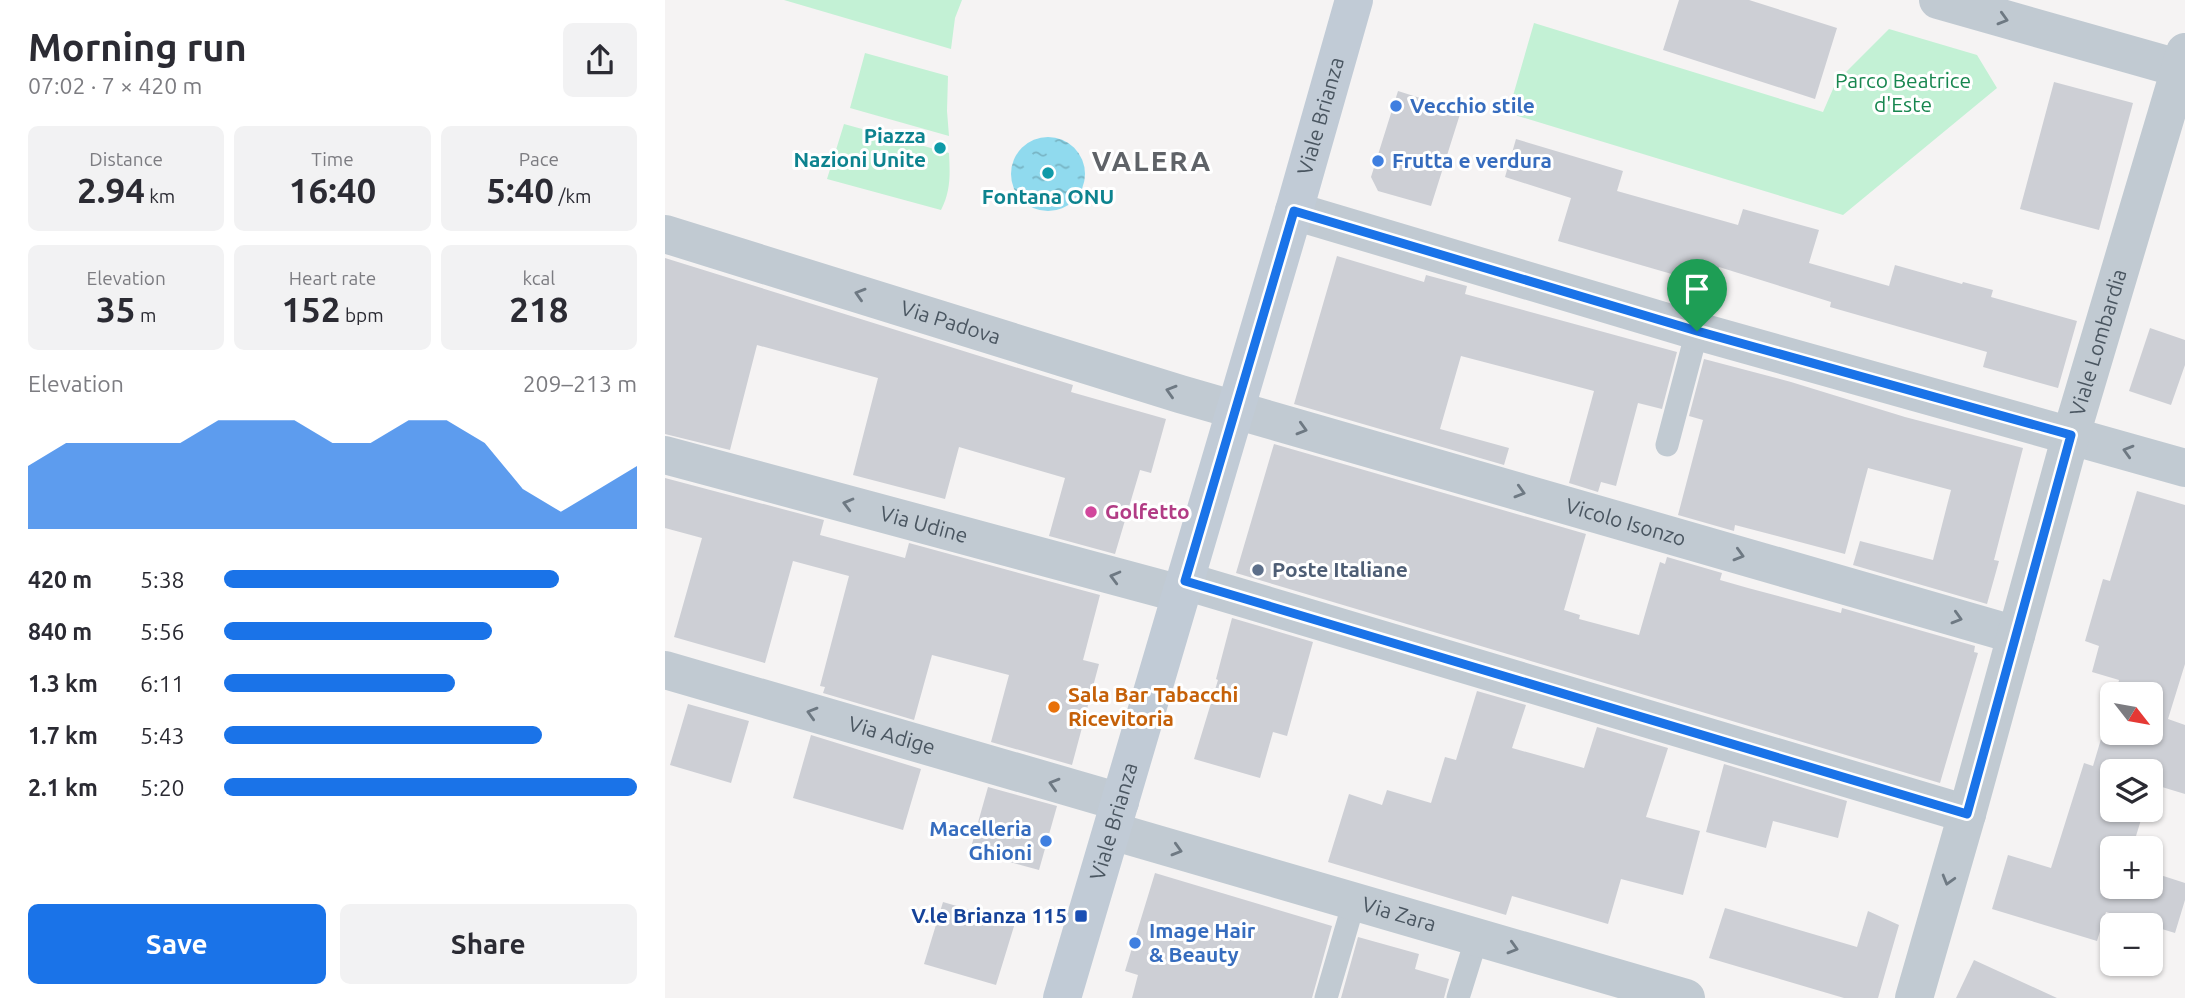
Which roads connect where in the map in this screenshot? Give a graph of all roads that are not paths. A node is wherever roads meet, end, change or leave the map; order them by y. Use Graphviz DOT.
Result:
graph roads {
  1 [pos="1353,0"];
  2 [pos="1938,0"];
  3 [pos="2184,64"];
  4 [pos="1294,211"];
  5 [pos="665,234"];
  6 [pos="1697,331"];
  7 [pos="1236,409"];
  8 [pos="2071,435"];
  9 [pos="1667,445"];
  10 [pos="665,455"];
  11 [pos="2185,468"];
  12 [pos="1183,588"];
  13 [pos="2016,635"];
  14 [pos="665,670"];
  15 [pos="1967,814"];
  16 [pos="1116,817"];
  17 [pos="1353,902"];
  18 [pos="1477,937"];
  19 [pos="1641,992"];
  20 [pos="1062,998"];
  21 [pos="1327,998"];
  22 [pos="1458,998"];
  23 [pos="1685,998"];
  24 [pos="1914,998"];
  1 -- 4 [label="street, Viale Brianza"];
  2 -- 3 [label="street, one-way"];
  3 -- 8 [label="street, Viale Lombardia"];
  4 -- 6 [label="street"];
  4 -- 7 [label="street, Viale Brianza"];
  7 -- 5 [label="street, Via Padova, one-way"];
  6 -- 8 [label="street"];
  6 -- 9 [label="lane"];
  7 -- 12 [label="street, Viale Brianza"];
  7 -- 13 [label="street, Vicolo Isonzo, one-way"];
  11 -- 8 [label="street, one-way"];
  8 -- 13 [label="street, Viale Lombardia"];
  12 -- 10 [label="street, Via Udine, one-way"];
  12 -- 15 [label="street, Via Udine"];
  12 -- 16 [label="street, Viale Brianza"];
  13 -- 15 [label="street, Viale Lombardia"];
  16 -- 14 [label="street, Via Adige, one-way"];
  15 -- 24 [label="street, Viale Lombardia, one-way"];
  16 -- 17 [label="street, Via Zara, one-way"];
  16 -- 20 [label="street, Viale Brianza"];
  17 -- 18 [label="street, Via Zara"];
  17 -- 21 [label="lane"];
  18 -- 19 [label="street, Via Zara, one-way"];
  18 -- 22 [label="lane"];
  19 -- 23 [label="street, Via Zara"];
}
